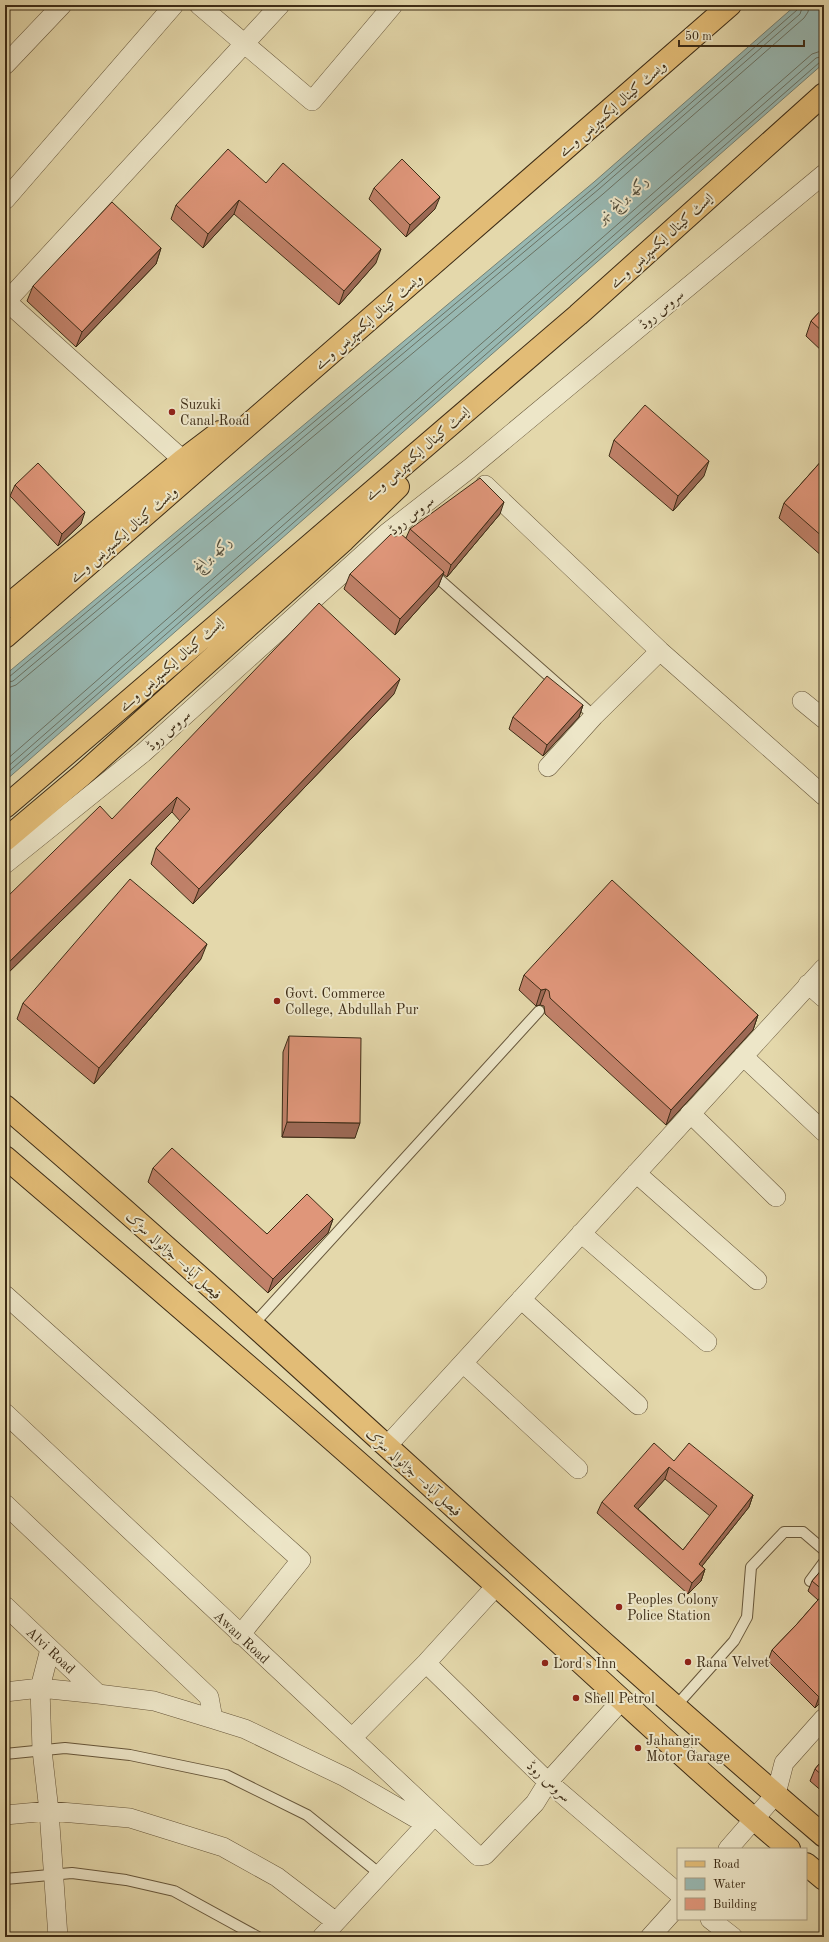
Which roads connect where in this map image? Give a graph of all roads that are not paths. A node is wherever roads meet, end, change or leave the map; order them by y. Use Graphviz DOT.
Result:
graph roads {
  1 [pos="62,5"];
  2 [pos="174,5"];
  3 [pos="199,5"];
  4 [pos="280,5"];
  5 [pos="393,5"];
  6 [pos="730,5"];
  7 [pos="245,44"];
  8 [pos="5,65"];
  9 [pos="824,94"];
  10 [pos="824,174"];
  11 [pos="5,200"];
  12 [pos="5,301"];
  13 [pos="578,315"];
  14 [pos="344,342"];
  15 [pos="183,460"];
  16 [pos="469,469"];
  17 [pos="423,565"];
  18 [pos="5,608"];
  19 [pos="5,636"];
  20 [pos="660,651"];
  21 [pos="802,701"];
  22 [pos="594,716"];
  23 [pos="824,720"];
  24 [pos="548,767"];
  25 [pos="824,796"];
  26 [pos="5,807"];
  27 [pos="5,840"];
  28 [pos="5,864"];
  29 [pos="824,968"];
  30 [pos="808,984"];
  31 [pos="824,998"];
  32 [pos="539,1011"];
  33 [pos="743,1056"];
  34 [pos="5,1106"];
  35 [pos="690,1113"];
  36 [pos="824,1132"];
  37 [pos="5,1157"];
  38 [pos="636,1173"];
  39 [pos="776,1197"];
  40 [pos="581,1233"];
  41 [pos="757,1280"];
  42 [pos="5,1296"];
  43 [pos="521,1299"];
  44 [pos="252,1326"];
  45 [pos="707,1342"];
  46 [pos="463,1363"];
  47 [pos="638,1405"];
  48 [pos="5,1413"];
  49 [pos="386,1447"];
  50 [pos="578,1469"];
  51 [pos="5,1504"];
  52 [pos="824,1550"];
  53 [pos="824,1562"];
  54 [pos="810,1581"];
  55 [pos="497,1585"];
  56 [pos="5,1606"];
  57 [pos="240,1635"];
  58 [pos="50,1649"];
  59 [pos="426,1663"];
  60 [pos="40,1688"];
  61 [pos="5,1692"];
  62 [pos="98,1694"];
  63 [pos="621,1701"];
  64 [pos="676,1706"];
  65 [pos="824,1718"];
  66 [pos="213,1719"];
  67 [pos="352,1738"];
  68 [pos="42,1750"];
  69 [pos="5,1754"];
  70 [pos="548,1782"];
  71 [pos="776,1794"];
  72 [pos="49,1811"];
  73 [pos="5,1815"];
  74 [pos="431,1820"];
  75 [pos="754,1820"];
  76 [pos="824,1836"];
  77 [pos="729,1848"];
  78 [pos="788,1848"];
  79 [pos="807,1865"];
  80 [pos="53,1873"];
  81 [pos="380,1874"];
  82 [pos="5,1879"];
  83 [pos="824,1879"];
  84 [pos="677,1892"];
  85 [pos="677,1907"];
  86 [pos="711,1920"];
  87 [pos="336,1922"];
  88 [pos="58,1937"];
  89 [pos="258,1937"];
  90 [pos="322,1937"];
  91 [pos="650,1937"];
  92 [pos="733,1937"];
  1 -- 8 [label="street"];
  2 -- 11 [label="street"];
  3 -- 7 [label="street"];
  4 -- 7 [label="street"];
  5 -- 7 [label="street"];
  6 -- 14 [label="main road, ویسٹ کینال ایکسپریس وے"];
  7 -- 12 [label="street"];
  9 -- 13 [label="main road, ایسٹ کینال ایکسپریس وے"];
  10 -- 16 [label="street, سروس روڈ"];
  12 -- 15 [label="street"];
  13 -- 26 [label="main road, ایسٹ کینال ایکسپریس وے"];
  13 -- 27 [label="main road"];
  14 -- 15 [label="main road"];
  14 -- 19 [label="main road, ویسٹ کینال ایکسپریس وے"];
  15 -- 18 [label="main road"];
  16 -- 20 [label="street"];
  16 -- 28 [label="street, سروس روڈ"];
  17 -- 22 [label="lane"];
  20 -- 22 [label="street"];
  20 -- 25 [label="street"];
  21 -- 23 [label="street"];
  22 -- 24 [label="street"];
  29 -- 30 [label="street"];
  30 -- 31 [label="street"];
  30 -- 33 [label="street"];
  32 -- 44 [label="lane"];
  33 -- 35 [label="street"];
  33 -- 36 [label="street"];
  34 -- 44 [label="main road, فیصل آباد– جڑانوالہ سڑک"];
  35 -- 38 [label="street"];
  35 -- 39 [label="street"];
  37 -- 55 [label="main road"];
  38 -- 40 [label="street"];
  38 -- 41 [label="street"];
  40 -- 43 [label="street"];
  40 -- 45 [label="street"];
  42 -- 57 [label="street"];
  43 -- 46 [label="street"];
  43 -- 47 [label="street"];
  44 -- 49 [label="main road, فیصل آباد– جڑانوالہ سڑک"];
  46 -- 49 [label="street"];
  46 -- 50 [label="street"];
  48 -- 57 [label="street, Awan Road"];
  49 -- 64 [label="main road, فیصل آباد– جڑانوالہ سڑک"];
  51 -- 66 [label="street"];
  52 -- 64 [label="lane"];
  53 -- 54 [label="lane"];
  55 -- 59 [label="street"];
  55 -- 63 [label="main road"];
  56 -- 58 [label="street, Alvi Road"];
  57 -- 67 [label="street, Awan Road"];
  58 -- 60 [label="street"];
  58 -- 62 [label="street, Alvi Road"];
  59 -- 67 [label="street"];
  59 -- 70 [label="street, سروس روڈ"];
  60 -- 61 [label="street"];
  60 -- 62 [label="street"];
  60 -- 68 [label="street"];
  62 -- 66 [label="street"];
  63 -- 70 [label="street"];
  63 -- 75 [label="main road"];
  64 -- 71 [label="main road, فیصل آباد– جڑانوالہ سڑک"];
  65 -- 71 [label="street"];
  66 -- 74 [label="street"];
  67 -- 74 [label="street, Awan Road"];
  68 -- 69 [label="lane"];
  68 -- 72 [label="street"];
  68 -- 81 [label="lane"];
  70 -- 74 [label="street, Awan Road"];
  70 -- 84 [label="street, سروس روڈ"];
  71 -- 75 [label="street"];
  71 -- 76 [label="main road, فیصل آباد– جڑانوالہ سڑک"];
  72 -- 73 [label="street"];
  72 -- 80 [label="street"];
  72 -- 87 [label="street"];
  74 -- 81 [label="street"];
  75 -- 77 [label="street"];
  75 -- 78 [label="main road"];
  79 -- 83 [label="main road"];
  80 -- 82 [label="lane"];
  80 -- 88 [label="street"];
  80 -- 89 [label="lane"];
  81 -- 87 [label="street"];
  85 -- 91 [label="street"];
  86 -- 92 [label="street"];
  87 -- 90 [label="street"];
}
